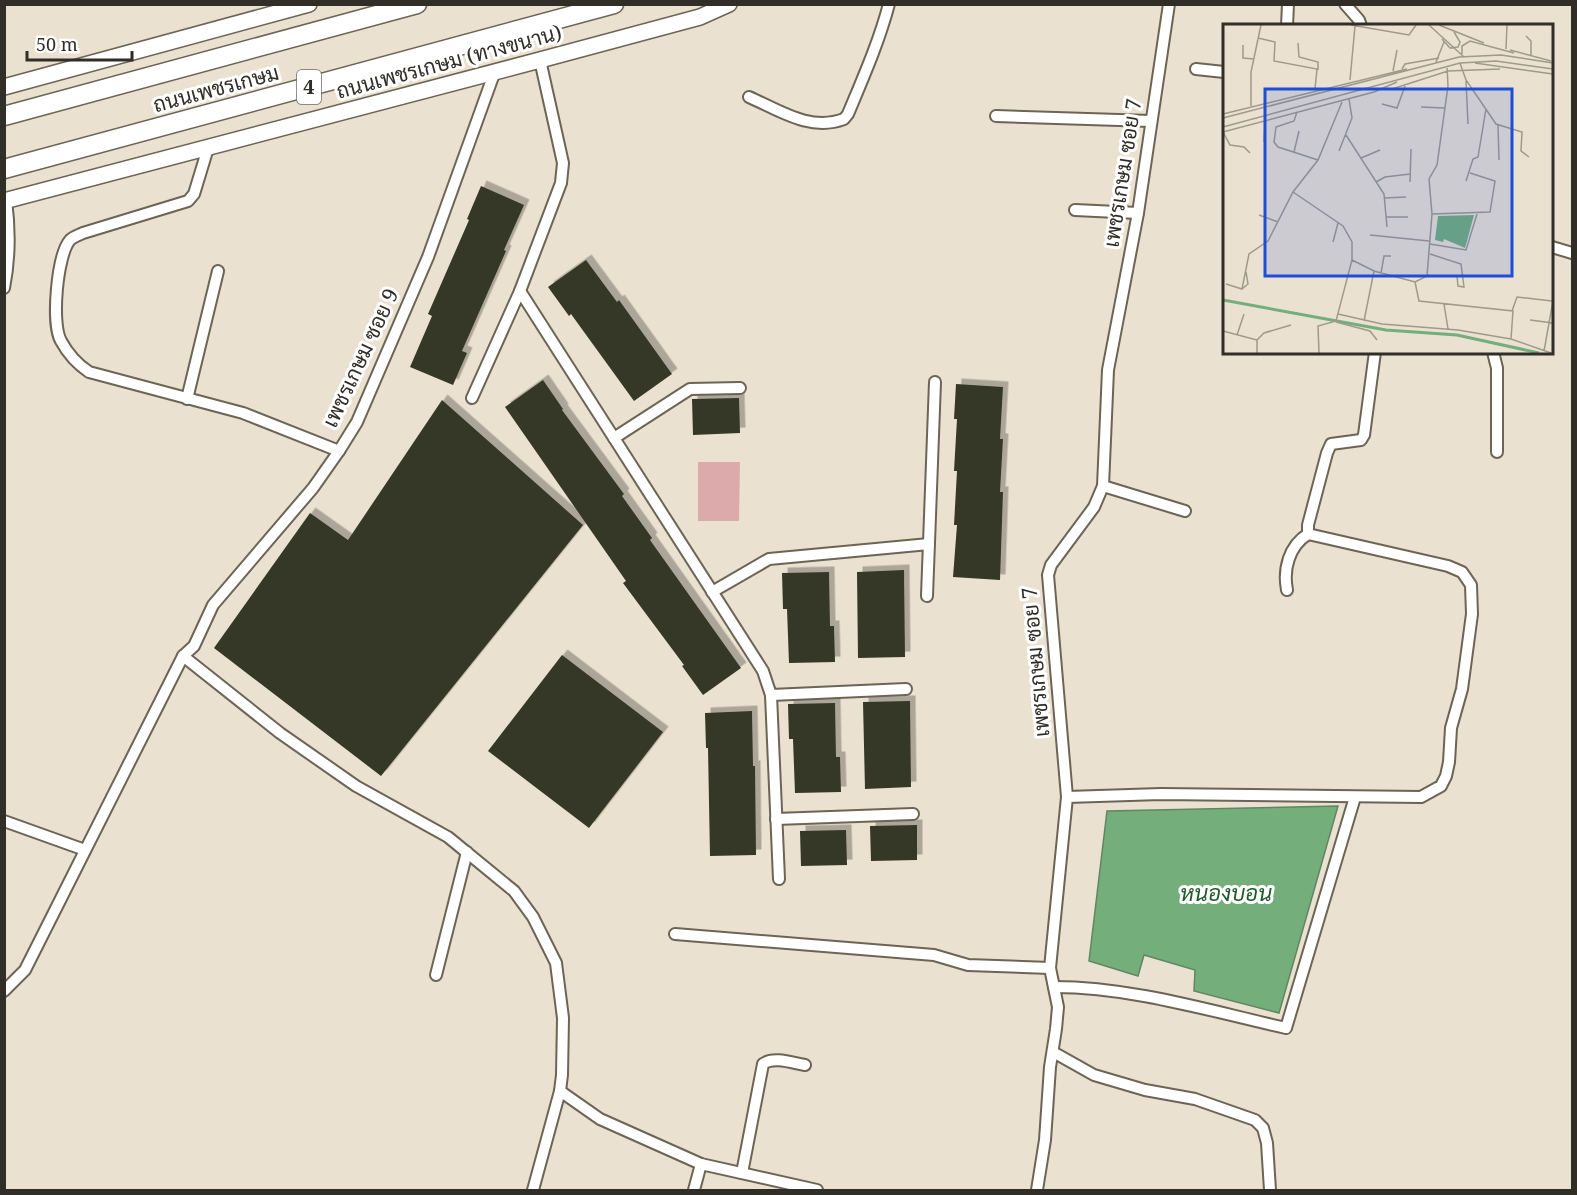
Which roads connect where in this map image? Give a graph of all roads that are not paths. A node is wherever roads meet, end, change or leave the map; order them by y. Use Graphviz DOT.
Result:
graph roads {
  1 [pos="309,4"];
  2 [pos="417,4"];
  3 [pos="614,4"];
  4 [pos="729,4"];
  5 [pos="889,4"];
  6 [pos="1168,4"];
  7 [pos="1288,4"];
  8 [pos="1345,4"];
  9 [pos="1287,24"];
  10 [pos="1360,24"];
  11 [pos="540,60"];
  12 [pos="1196,69"];
  13 [pos="495,71"];
  14 [pos="1223,72"];
  15 [pos="4,87"];
  16 [pos="749,97"];
  17 [pos="4,116"];
  18 [pos="996,116"];
  19 [pos="1151,121"];
  20 [pos="208,148"];
  21 [pos="4,169"];
  22 [pos="5,201"];
  23 [pos="1075,210"];
  24 [pos="1138,213"];
  25 [pos="1553,248"];
  26 [pos="1572,253"];
  27 [pos="218,271"];
  28 [pos="4,288"];
  29 [pos="520,291"];
  30 [pos="1374,354"];
  31 [pos="1494,354"];
  32 [pos="935,382"];
  33 [pos="740,388"];
  34 [pos="472,398"];
  35 [pos="187,399"];
  36 [pos="614,438"];
  37 [pos="339,451"];
  38 [pos="1497,452"];
  39 [pos="1103,486"];
  40 [pos="1185,512"];
  41 [pos="1308,534"];
  42 [pos="929,544"];
  43 [pos="1287,590"];
  44 [pos="712,592"];
  45 [pos="927,596"];
  46 [pos="183,656"];
  47 [pos="906,689"];
  48 [pos="771,695"];
  49 [pos="1067,797"];
  50 [pos="1355,797"];
  51 [pos="913,814"];
  52 [pos="776,819"];
  53 [pos="4,820"];
  54 [pos="86,850"];
  55 [pos="467,852"];
  56 [pos="779,879"];
  57 [pos="675,934"];
  58 [pos="1050,968"];
  59 [pos="436,975"];
  60 [pos="1054,987"];
  61 [pos="4,991"];
  62 [pos="1053,1052"];
  63 [pos="805,1065"];
  64 [pos="560,1091"];
  65 [pos="701,1164"];
  66 [pos="742,1173"];
  67 [pos="533,1191"];
  68 [pos="694,1191"];
  69 [pos="817,1191"];
  70 [pos="1037,1191"];
  71 [pos="1270,1191"];
  1 -- 15 [label="main road"];
  2 -- 17 [label="highway, ถนนเพชรเกษม"];
  3 -- 21 [label="highway, ถนนเพชรเกษม / 4"];
  4 -- 11 [label="main road, ถนนเพชรเกษม (ทางขนาน) / 4"];
  5 -- 16 [label="street"];
  6 -- 19 [label="street, เพชรเกษม ซอย 7"];
  7 -- 9 [label="street"];
  8 -- 10 [label="street"];
  11 -- 13 [label="main road, ถนนเพชรเกษม (ทางขนาน) / 4"];
  11 -- 29 [label="street"];
  12 -- 14 [label="street"];
  13 -- 20 [label="main road, ถนนเพชรเกษม (ทางขนาน) / 4"];
  13 -- 37 [label="street, เพชรเกษม ซอย 9"];
  18 -- 19 [label="street"];
  19 -- 24 [label="street, เพชรเกษม ซอย 7"];
  20 -- 22 [label="main road, ถนนเพชรเกษม (ทางขนาน) / 4"];
  20 -- 35 [label="street"];
  22 -- 28 [label="street"];
  23 -- 24 [label="street"];
  24 -- 39 [label="street, เพชรเกษม ซอย 7"];
  25 -- 26 [label="street"];
  27 -- 35 [label="street"];
  29 -- 34 [label="street"];
  29 -- 36 [label="street"];
  30 -- 41 [label="street"];
  31 -- 38 [label="street"];
  32 -- 42 [label="street"];
  33 -- 36 [label="street"];
  35 -- 37 [label="street"];
  36 -- 44 [label="street"];
  37 -- 46 [label="street, เพชรเกษม ซอย 9"];
  39 -- 40 [label="street"];
  39 -- 49 [label="street, เพชรเกษม ซอย 7"];
  41 -- 43 [label="street"];
  41 -- 50 [label="street"];
  42 -- 44 [label="street"];
  42 -- 45 [label="street"];
  44 -- 48 [label="street"];
  46 -- 54 [label="street, เพชรเกษม ซอย 9"];
  46 -- 55 [label="street"];
  47 -- 48 [label="street"];
  48 -- 52 [label="street"];
  49 -- 50 [label="street"];
  49 -- 58 [label="street, เพชรเกษม ซอย 7"];
  50 -- 60 [label="street"];
  51 -- 52 [label="street"];
  52 -- 56 [label="street"];
  53 -- 54 [label="street"];
  54 -- 61 [label="street, เพชรเกษม ซอย 9"];
  55 -- 59 [label="street"];
  55 -- 64 [label="street"];
  57 -- 58 [label="street"];
  58 -- 60 [label="street, เพชรเกษม ซอย 7"];
  60 -- 62 [label="street, เพชรเกษม ซอย 7"];
  62 -- 70 [label="street, เพชรเกษม ซอย 7"];
  62 -- 71 [label="street"];
  63 -- 66 [label="street"];
  64 -- 65 [label="street"];
  64 -- 67 [label="street"];
  65 -- 66 [label="street"];
  65 -- 68 [label="street"];
  66 -- 69 [label="street"];
}
